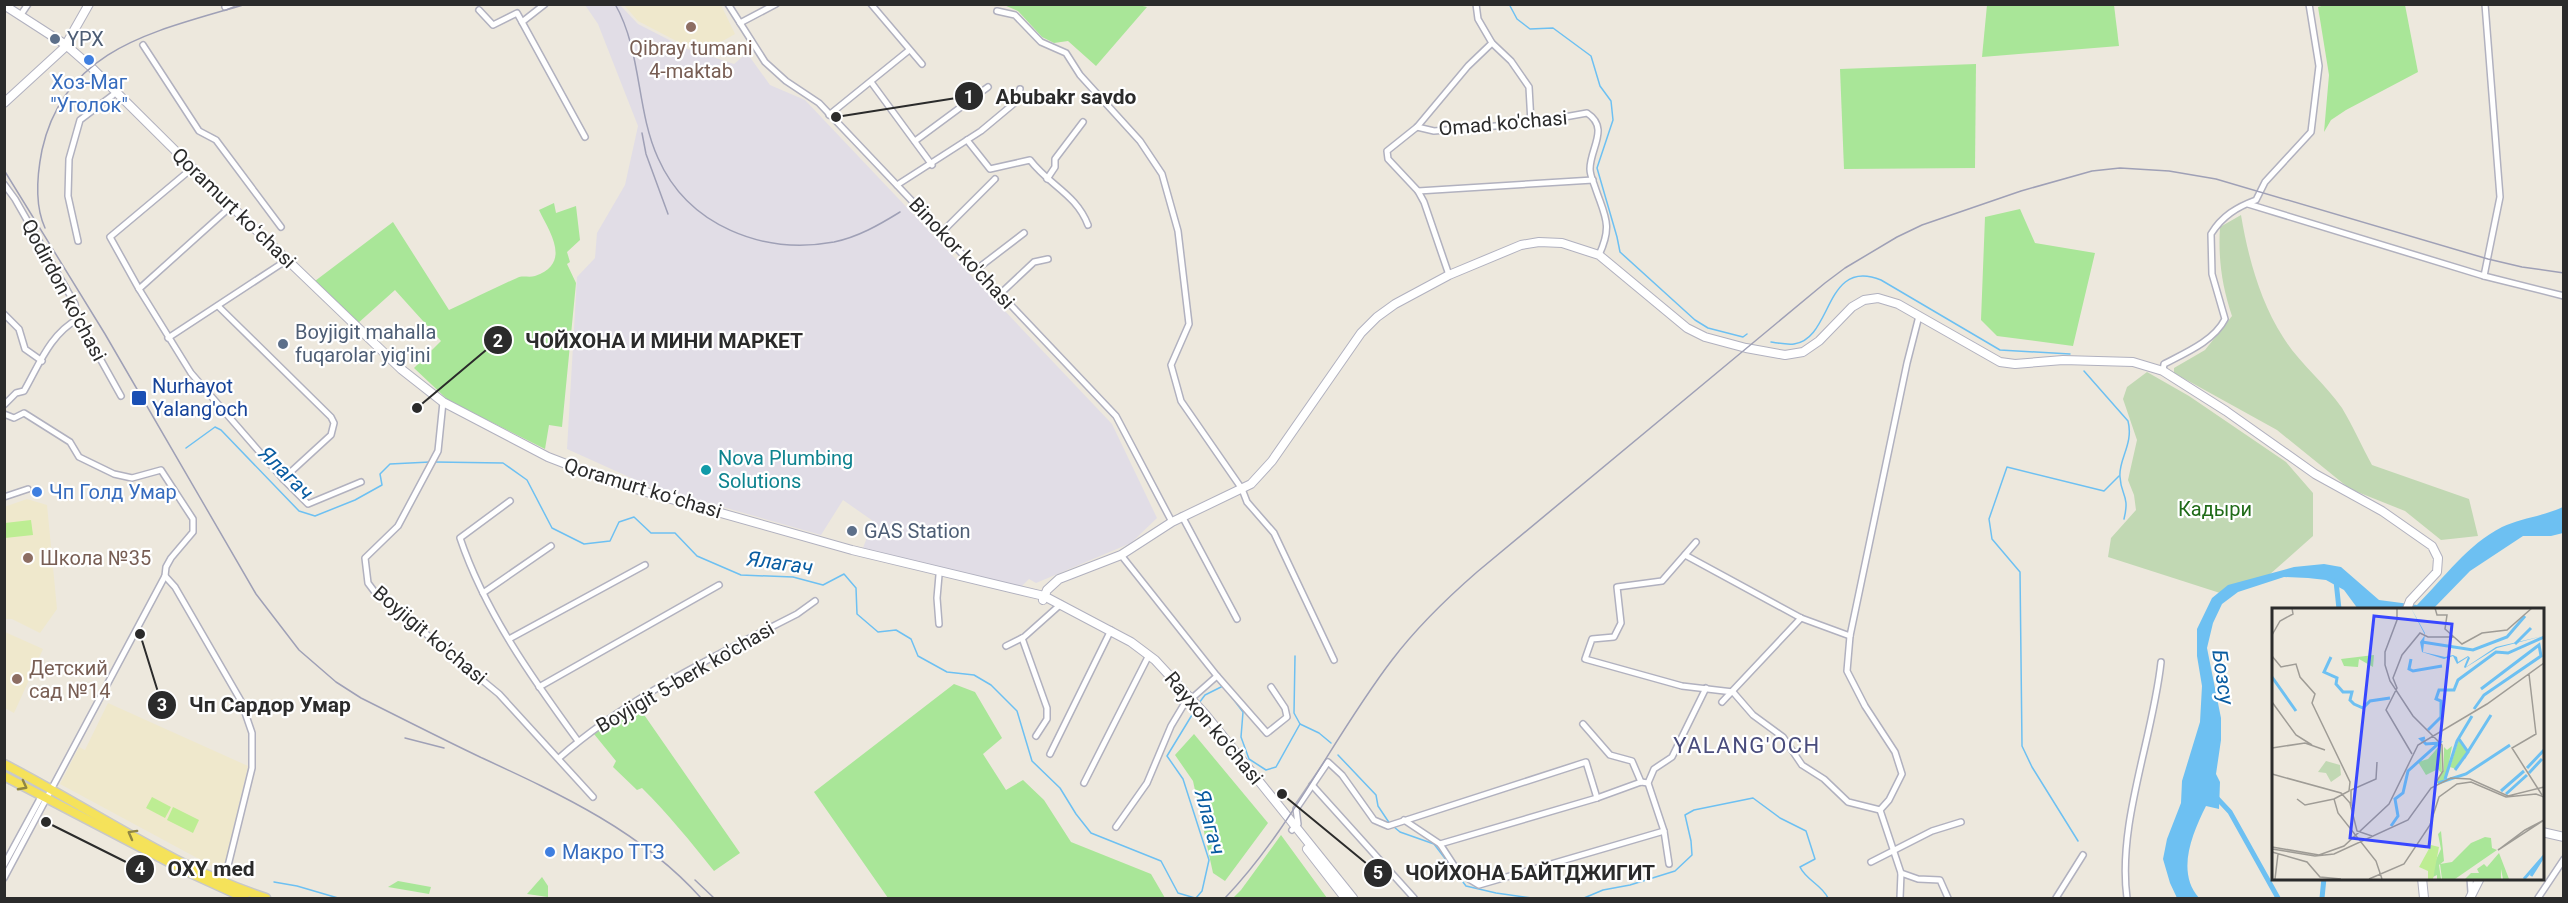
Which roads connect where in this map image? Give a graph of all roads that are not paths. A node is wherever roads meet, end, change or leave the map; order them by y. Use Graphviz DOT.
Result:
graph roads {
  1 [pos="28,4"];
  2 [pos="90,4"];
  3 [pos="232,4"];
  4 [pos="545,4"];
  5 [pos="728,4"];
  6 [pos="1476,4"];
  7 [pos="2309,4"];
  8 [pos="2485,4"];
  9 [pos="773,5"];
  10 [pos="872,5"];
  11 [pos="4,7"];
  12 [pos="225,7"];
  13 [pos="479,10"];
  14 [pos="997,11"];
  15 [pos="20,16"];
  16 [pos="522,22"];
  17 [pos="740,23"];
  18 [pos="1492,43"];
  19 [pos="144,45"];
  20 [pos="65,47"];
  21 [pos="908,51"];
  22 [pos="922,64"];
  23 [pos="871,82"];
  24 [pos="988,87"];
  25 [pos="1020,89"];
  26 [pos="113,95"];
  27 [pos="4,103"];
  28 [pos="829,115"];
  29 [pos="1083,122"];
  30 [pos="1531,123"];
  31 [pos="1417,128"];
  32 [pos="585,137"];
  33 [pos="967,140"];
  34 [pos="915,141"];
  35 [pos="932,165"];
  36 [pos="190,170"];
  37 [pos="995,179"];
  38 [pos="1047,179"];
  39 [pos="1593,180"];
  40 [pos="4,184"];
  41 [pos="897,185"];
  42 [pos="1418,191"];
  43 [pos="2246,204"];
  44 [pos="228,209"];
  45 [pos="1088,225"];
  46 [pos="281,227"];
  47 [pos="942,232"];
  48 [pos="1024,233"];
  49 [pos="78,241"];
  50 [pos="1599,255"];
  51 [pos="1048,259"];
  52 [pos="286,261"];
  53 [pos="977,269"];
  54 [pos="1449,275"];
  55 [pos="2484,276"];
  56 [pos="139,289"];
  57 [pos="1000,294"];
  58 [pos="2564,296"];
  59 [pos="218,306"];
  60 [pos="4,314"];
  61 [pos="1919,316"];
  62 [pos="78,319"];
  63 [pos="168,338"];
  64 [pos="42,361"];
  65 [pos="2163,371"];
  66 [pos="121,396"];
  67 [pos="442,403"];
  68 [pos="4,405"];
  69 [pos="4,414"];
  70 [pos="283,479"];
  71 [pos="361,482"];
  72 [pos="28,489"];
  73 [pos="1242,489"];
  74 [pos="4,497"];
  75 [pos="510,501"];
  76 [pos="1182,516"];
  77 [pos="1172,522"];
  78 [pos="1696,542"];
  79 [pos="551,546"];
  80 [pos="852,551"];
  81 [pos="1121,555"];
  82 [pos="1685,555"];
  83 [pos="645,565"];
  84 [pos="939,575"];
  85 [pos="165,576"];
  86 [pos="719,585"];
  87 [pos="483,593"];
  88 [pos="1043,598"];
  89 [pos="815,601"];
  90 [pos="1060,605"];
  91 [pos="2408,605"];
  92 [pos="1801,618"];
  93 [pos="1237,619"];
  94 [pos="939,624"];
  95 [pos="1111,632"];
  96 [pos="1850,636"];
  97 [pos="1022,638"];
  98 [pos="509,639"];
  99 [pos="1006,646"];
  100 [pos="1148,657"];
  101 [pos="1334,660"];
  102 [pos="2161,662"];
  103 [pos="1217,676"];
  104 [pos="539,687"];
  105 [pos="1271,687"];
  106 [pos="1706,688"];
  107 [pos="1733,692"];
  108 [pos="1190,700"];
  109 [pos="1722,702"];
  110 [pos="1583,724"];
  111 [pos="1036,736"];
  112 [pos="578,741"];
  113 [pos="1050,754"];
  114 [pos="559,758"];
  115 [pos="4,764"];
  116 [pos="4,776"];
  117 [pos="1641,782"];
  118 [pos="1084,783"];
  119 [pos="1648,783"];
  120 [pos="1312,785"];
  121 [pos="51,789"];
  122 [pos="593,796"];
  123 [pos="44,797"];
  124 [pos="1597,798"];
  125 [pos="1880,810"];
  126 [pos="1402,820"];
  127 [pos="1961,822"];
  128 [pos="1116,827"];
  129 [pos="1294,829"];
  130 [pos="1664,831"];
  131 [pos="2544,832"];
  132 [pos="2564,837"];
  133 [pos="1440,844"];
  134 [pos="1893,850"];
  135 [pos="2084,855"];
  136 [pos="2564,859"];
  137 [pos="1871,862"];
  138 [pos="1669,864"];
  139 [pos="4,865"];
  140 [pos="1901,873"];
  141 [pos="4,878"];
  142 [pos="2422,879"];
  143 [pos="2470,879"];
  144 [pos="2480,879"];
  145 [pos="224,882"];
  146 [pos="2471,896"];
  147 [pos="245,898"];
  148 [pos="266,898"];
  149 [pos="1345,898"];
  150 [pos="1353,898"];
  151 [pos="1413,898"];
  152 [pos="1900,898"];
  153 [pos="1947,898"];
  154 [pos="2056,898"];
  155 [pos="2127,898"];
  156 [pos="2424,898"];
  157 [pos="2540,898"];
  1 -- 15 [label="street"];
  2 -- 20 [label="main road"];
  3 -- 12 [label="street"];
  4 -- 16 [label="street"];
  5 -- 17 [label="street, Binokor ko'chasi"];
  6 -- 18 [label="street"];
  7 -- 43 [label="street"];
  8 -- 55 [label="street"];
  9 -- 17 [label="street"];
  10 -- 21 [label="street"];
  11 -- 15 [label="main road, Qoramurt koʻchasi"];
  13 -- 16 [label="street"];
  14 -- 73 [label="street"];
  15 -- 20 [label="main road, Qoramurt koʻchasi"];
  16 -- 32 [label="street"];
  17 -- 28 [label="street, Binokor ko'chasi"];
  18 -- 30 [label="street"];
  18 -- 31 [label="street, Omad ko'chasi"];
  19 -- 46 [label="street"];
  20 -- 26 [label="main road, Qoramurt koʻchasi"];
  20 -- 27 [label="main road"];
  20 -- 52 [label="main road, Qoramurt koʻchasi"];
  21 -- 22 [label="street"];
  21 -- 23 [label="street"];
  23 -- 28 [label="street"];
  23 -- 34 [label="street"];
  24 -- 34 [label="street"];
  25 -- 33 [label="street"];
  26 -- 36 [label="main road, Qoramurt koʻchasi"];
  26 -- 49 [label="street"];
  28 -- 41 [label="street, Binokor ko'chasi"];
  29 -- 38 [label="street"];
  30 -- 31 [label="street, Omad ko'chasi"];
  30 -- 39 [label="street, Omad ko'chasi"];
  31 -- 42 [label="street, Omad ko'chasi"];
  33 -- 35 [label="street"];
  33 -- 38 [label="street"];
  34 -- 35 [label="street"];
  35 -- 41 [label="street"];
  36 -- 44 [label="main road, Qoramurt koʻchasi"];
  36 -- 56 [label="street"];
  37 -- 47 [label="street"];
  38 -- 45 [label="street"];
  39 -- 42 [label="street"];
  39 -- 50 [label="street, Omad ko'chasi"];
  40 -- 62 [label="street, Qodirdon ko'chasi"];
  41 -- 47 [label="street, Binokor ko'chasi"];
  42 -- 54 [label="street, Omad ko'chasi"];
  43 -- 55 [label="street"];
  43 -- 65 [label="street"];
  44 -- 52 [label="main road, Qoramurt koʻchasi"];
  44 -- 56 [label="street"];
  47 -- 53 [label="street, Binokor ko'chasi"];
  48 -- 53 [label="street"];
  50 -- 54 [label="main road"];
  50 -- 61 [label="main road"];
  51 -- 57 [label="street"];
  52 -- 59 [label="street"];
  52 -- 67 [label="main road, Qoramurt koʻchasi"];
  53 -- 57 [label="street, Binokor ko'chasi"];
  54 -- 73 [label="main road"];
  55 -- 58 [label="street"];
  56 -- 63 [label="street"];
  57 -- 77 [label="street, Binokor ko'chasi"];
  59 -- 63 [label="street"];
  59 -- 70 [label="street"];
  60 -- 64 [label="street"];
  61 -- 65 [label="main road"];
  61 -- 96 [label="street"];
  62 -- 64 [label="street"];
  62 -- 66 [label="street, Qodirdon ko'chasi"];
  63 -- 70 [label="street"];
  64 -- 68 [label="street"];
  65 -- 91 [label="main road"];
  67 -- 80 [label="main road, Qoramurt koʻchasi"];
  67 -- 114 [label="street, Boyjigit ko'chasi"];
  69 -- 85 [label="street"];
  70 -- 71 [label="street"];
  72 -- 74 [label="street"];
  73 -- 76 [label="main road"];
  73 -- 101 [label="street"];
  75 -- 87 [label="street"];
  76 -- 77 [label="main road"];
  76 -- 93 [label="street"];
  77 -- 81 [label="main road"];
  78 -- 82 [label="street"];
  79 -- 87 [label="street"];
  80 -- 84 [label="main road, Qoramurt koʻchasi"];
  80 -- 88 [label="main road, Qoramurt koʻchasi"];
  81 -- 88 [label="main road"];
  81 -- 103 [label="street, Rayxon ko'chasi"];
  82 -- 92 [label="street"];
  82 -- 106 [label="street"];
  83 -- 98 [label="street"];
  84 -- 88 [label="main road, Qoramurt koʻchasi"];
  84 -- 94 [label="street"];
  85 -- 121 [label="street"];
  85 -- 145 [label="street"];
  86 -- 104 [label="street"];
  87 -- 98 [label="street"];
  88 -- 90 [label="main road, Rayxon ko'chasi"];
  89 -- 112 [label="street, Boyjigit 5-berk ko'chasi"];
  90 -- 95 [label="main road, Rayxon ko'chasi"];
  90 -- 97 [label="street"];
  92 -- 96 [label="street"];
  92 -- 107 [label="street"];
  95 -- 100 [label="main road, Rayxon ko'chasi"];
  95 -- 113 [label="street"];
  96 -- 125 [label="street"];
  97 -- 99 [label="street"];
  97 -- 111 [label="street"];
  98 -- 104 [label="street"];
  100 -- 108 [label="main road, Rayxon ko'chasi"];
  100 -- 118 [label="street"];
  102 -- 155 [label="street"];
  103 -- 105 [label="street, Rayxon ko'chasi"];
  103 -- 108 [label="street"];
  104 -- 112 [label="street"];
  106 -- 107 [label="street"];
  106 -- 119 [label="street"];
  107 -- 109 [label="street"];
  107 -- 125 [label="street"];
  108 -- 128 [label="street"];
  108 -- 129 [label="main road, Rayxon ko'chasi"];
  110 -- 117 [label="street"];
  112 -- 114 [label="street, Boyjigit 5-berk ko'chasi"];
  114 -- 122 [label="street"];
  115 -- 121 [label="main road"];
  116 -- 123 [label="main road, one-way"];
  117 -- 119 [label="street"];
  117 -- 124 [label="street"];
  119 -- 130 [label="street"];
  120 -- 126 [label="street"];
  120 -- 129 [label="street"];
  120 -- 151 [label="street"];
  121 -- 123 [label="street"];
  145 -- 121 [label="main road, one-way"];
  123 -- 139 [label="street"];
  123 -- 141 [label="street"];
  123 -- 147 [label="main road"];
  124 -- 126 [label="street"];
  124 -- 133 [label="street"];
  125 -- 134 [label="street"];
  126 -- 133 [label="street"];
  127 -- 134 [label="street"];
  129 -- 149 [label="main road, Rayxon ko'chasi"];
  129 -- 150 [label="main road, Rayxon ko'chasi"];
  130 -- 133 [label="street"];
  130 -- 138 [label="street"];
  131 -- 132 [label="main road"];
  134 -- 137 [label="street"];
  134 -- 140 [label="street"];
  135 -- 154 [label="street"];
  136 -- 157 [label="street"];
  140 -- 152 [label="street"];
  140 -- 153 [label="street"];
  142 -- 156 [label="main road"];
  143 -- 146 [label="street"];
  144 -- 146 [label="main road"];
  145 -- 148 [label="main road"];
}
